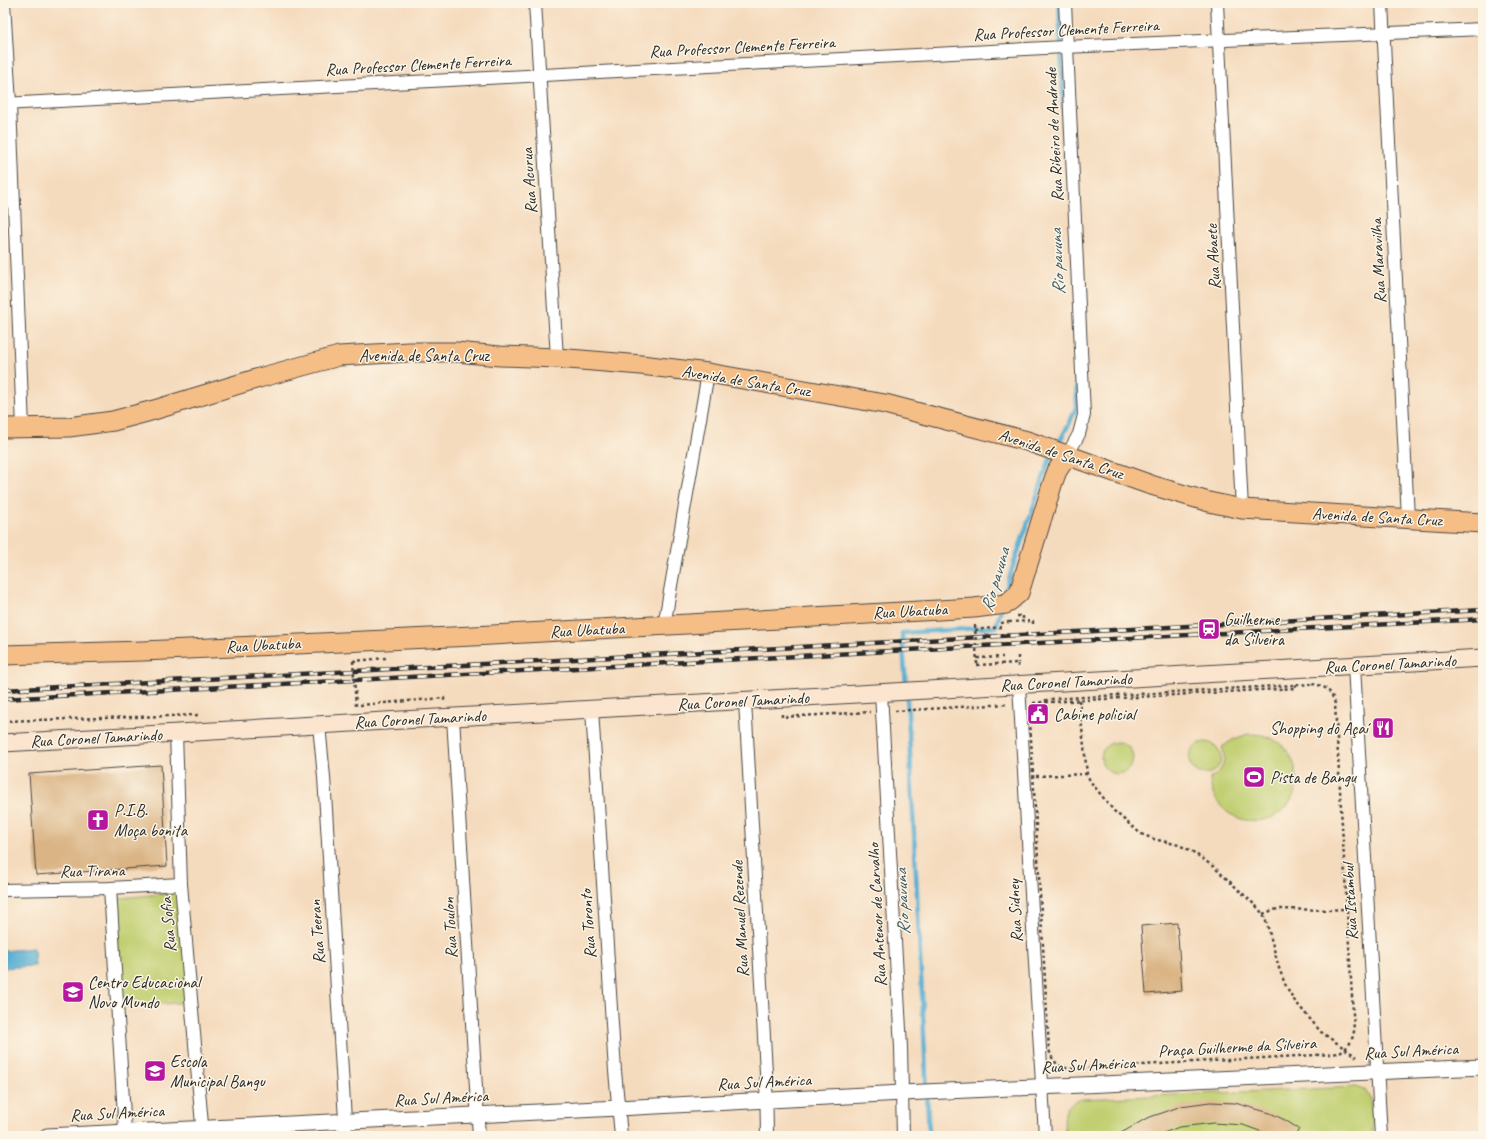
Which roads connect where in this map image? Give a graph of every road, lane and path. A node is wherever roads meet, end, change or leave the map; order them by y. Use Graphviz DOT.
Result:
graph roads {
  1 [pos="4,3"];
  2 [pos="535,3"];
  3 [pos="1065,3"];
  4 [pos="1217,3"];
  5 [pos="1382,3"];
  6 [pos="1483,29"];
  7 [pos="1383,34"];
  8 [pos="1219,41"];
  9 [pos="1062,47"];
  10 [pos="540,76"];
  11 [pos="7,104"];
  12 [pos="557,358"];
  13 [pos="708,373"];
  14 [pos="3,428"];
  15 [pos="23,428"];
  16 [pos="1068,454"];
  17 [pos="1242,509"];
  18 [pos="1408,518"];
  19 [pos="1483,523"];
  20 [pos="1009,622"];
  21 [pos="975,625"];
  22 [pos="664,626"];
  23 [pos="1033,626"];
  24 [pos="1001,628"];
  25 [pos="975,630"];
  26 [pos="3,655"];
  27 [pos="1018,656"];
  28 [pos="1003,657"];
  29 [pos="977,658"];
  30 [pos="1483,658"];
  31 [pos="353,661"];
  32 [pos="1018,663"];
  33 [pos="1002,664"];
  34 [pos="1354,666"];
  35 [pos="1019,685"];
  36 [pos="1078,690"];
  37 [pos="881,693"];
  38 [pos="745,701"];
  39 [pos="356,706"];
  40 [pos="592,710"];
  41 [pos="453,718"];
  42 [pos="319,725"];
  43 [pos="176,734"];
  44 [pos="3,743"];
  45 [pos="1087,774"];
  46 [pos="1029,776"];
  47 [pos="181,884"];
  48 [pos="110,888"];
  49 [pos="3,890"];
  50 [pos="1368,907"];
  51 [pos="1347,909"];
  52 [pos="1263,914"];
  53 [pos="1345,1049"];
  54 [pos="1483,1067"];
  55 [pos="1377,1071"];
  56 [pos="1042,1086"];
  57 [pos="902,1093"];
  58 [pos="766,1101"];
  59 [pos="618,1108"];
  60 [pos="477,1115"];
  61 [pos="346,1129"];
  62 [pos="125,1132"];
  63 [pos="203,1132"];
  64 [pos="47,1136"];
  65 [pos="479,1136"];
  66 [pos="621,1136"];
  67 [pos="768,1136"];
  68 [pos="903,1136"];
  69 [pos="1044,1136"];
  70 [pos="1381,1136"];
  1 -- 11 [label="street"];
  2 -- 10 [label="street, Rua Acurua"];
  3 -- 9 [label="street, Rua Ribeiro de Andrade"];
  4 -- 8 [label="street, Rua Abaete"];
  5 -- 7 [label="street, Rua Maravilha"];
  6 -- 7 [label="street, Rua Professor Clemente Ferreira"];
  7 -- 8 [label="street, Rua Professor Clemente Ferreira"];
  7 -- 18 [label="street, Rua Maravilha"];
  8 -- 9 [label="street, Rua Professor Clemente Ferreira"];
  8 -- 17 [label="street, Rua Abaete"];
  9 -- 10 [label="street, Rua Professor Clemente Ferreira"];
  9 -- 16 [label="street, Rua Ribeiro de Andrade"];
  10 -- 11 [label="street, Rua Professor Clemente Ferreira"];
  10 -- 12 [label="street, Rua Acurua"];
  11 -- 15 [label="street"];
  12 -- 13 [label="main road, Avenida de Santa Cruz"];
  12 -- 15 [label="main road, Avenida de Santa Cruz"];
  13 -- 16 [label="main road, Avenida de Santa Cruz"];
  13 -- 22 [label="street"];
  14 -- 15 [label="main road, Avenida de Santa Cruz"];
  16 -- 17 [label="main road, Avenida de Santa Cruz"];
  16 -- 22 [label="main road, Rua Ubatuba"];
  17 -- 18 [label="main road, Avenida de Santa Cruz"];
  18 -- 19 [label="main road, Avenida de Santa Cruz"];
  20 -- 23 [label="path"];
  21 -- 25 [label="path, bridge"];
  22 -- 26 [label="main road, Rua Ubatuba"];
  24 -- 25 [label="path"];
  25 -- 29 [label="path, bridge"];
  27 -- 32 [label="path"];
  28 -- 29 [label="path"];
  29 -- 33 [label="path, bridge"];
  30 -- 34 [label="main road, Rua Coronel Tamarindo"];
  31 -- 39 [label="path, bridge"];
  34 -- 36 [label="main road, Rua Coronel Tamarindo"];
  34 -- 50 [label="street, Rua Istambul"];
  35 -- 36 [label="main road, Rua Coronel Tamarindo"];
  35 -- 37 [label="main road, Rua Coronel Tamarindo"];
  35 -- 46 [label="street, Rua Sidney"];
  36 -- 45 [label="path"];
  36 -- 46 [label="path, Praça Guilherme da Silveira"];
  36 -- 51 [label="path, Praça Guilherme da Silveira"];
  37 -- 38 [label="main road, Rua Coronel Tamarindo"];
  37 -- 57 [label="street, Rua Antenor de Carvalho"];
  38 -- 40 [label="main road, Rua Coronel Tamarindo"];
  38 -- 58 [label="street, Rua Manuel Rezende"];
  40 -- 41 [label="main road, Rua Coronel Tamarindo"];
  40 -- 59 [label="street, Rua Toronto"];
  41 -- 42 [label="main road, Rua Coronel Tamarindo"];
  41 -- 60 [label="street, Rua Toulon"];
  42 -- 43 [label="main road, Rua Coronel Tamarindo"];
  42 -- 61 [label="street, Rua Teeran"];
  43 -- 44 [label="main road, Rua Coronel Tamarindo"];
  43 -- 47 [label="street, Rua Sofia"];
  45 -- 46 [label="path"];
  45 -- 52 [label="path"];
  46 -- 53 [label="path, Praça Guilherme da Silveira"];
  46 -- 56 [label="street, Rua Sidney"];
  47 -- 48 [label="street, Rua Tirana"];
  47 -- 63 [label="street, Rua Sofia"];
  48 -- 49 [label="street, Rua Tirana"];
  48 -- 62 [label="street"];
  50 -- 51 [label="path"];
  50 -- 55 [label="street, Rua Istambul"];
  51 -- 52 [label="path"];
  51 -- 53 [label="path, Praça Guilherme da Silveira"];
  52 -- 53 [label="path"];
  53 -- 55 [label="path"];
  54 -- 55 [label="street, Rua Sul América"];
  55 -- 56 [label="street, Rua Sul América"];
  55 -- 70 [label="street, Rua Istambul"];
  56 -- 57 [label="street, Rua Sul América"];
  56 -- 69 [label="street, Rua Sidney"];
  57 -- 58 [label="street, Rua Sul América"];
  57 -- 68 [label="street, Rua Antenor de Carvalho"];
  58 -- 59 [label="street, Rua Sul América"];
  58 -- 67 [label="street, Rua Manuel Rezende"];
  59 -- 60 [label="street, Rua Sul América"];
  59 -- 66 [label="street, Rua Toronto"];
  60 -- 61 [label="street, Rua Sul América"];
  60 -- 65 [label="street, Rua Toulon"];
  61 -- 63 [label="street, Rua Sul América"];
  62 -- 63 [label="street, Rua Sul América"];
  62 -- 64 [label="street, Rua Sul América"];
}
